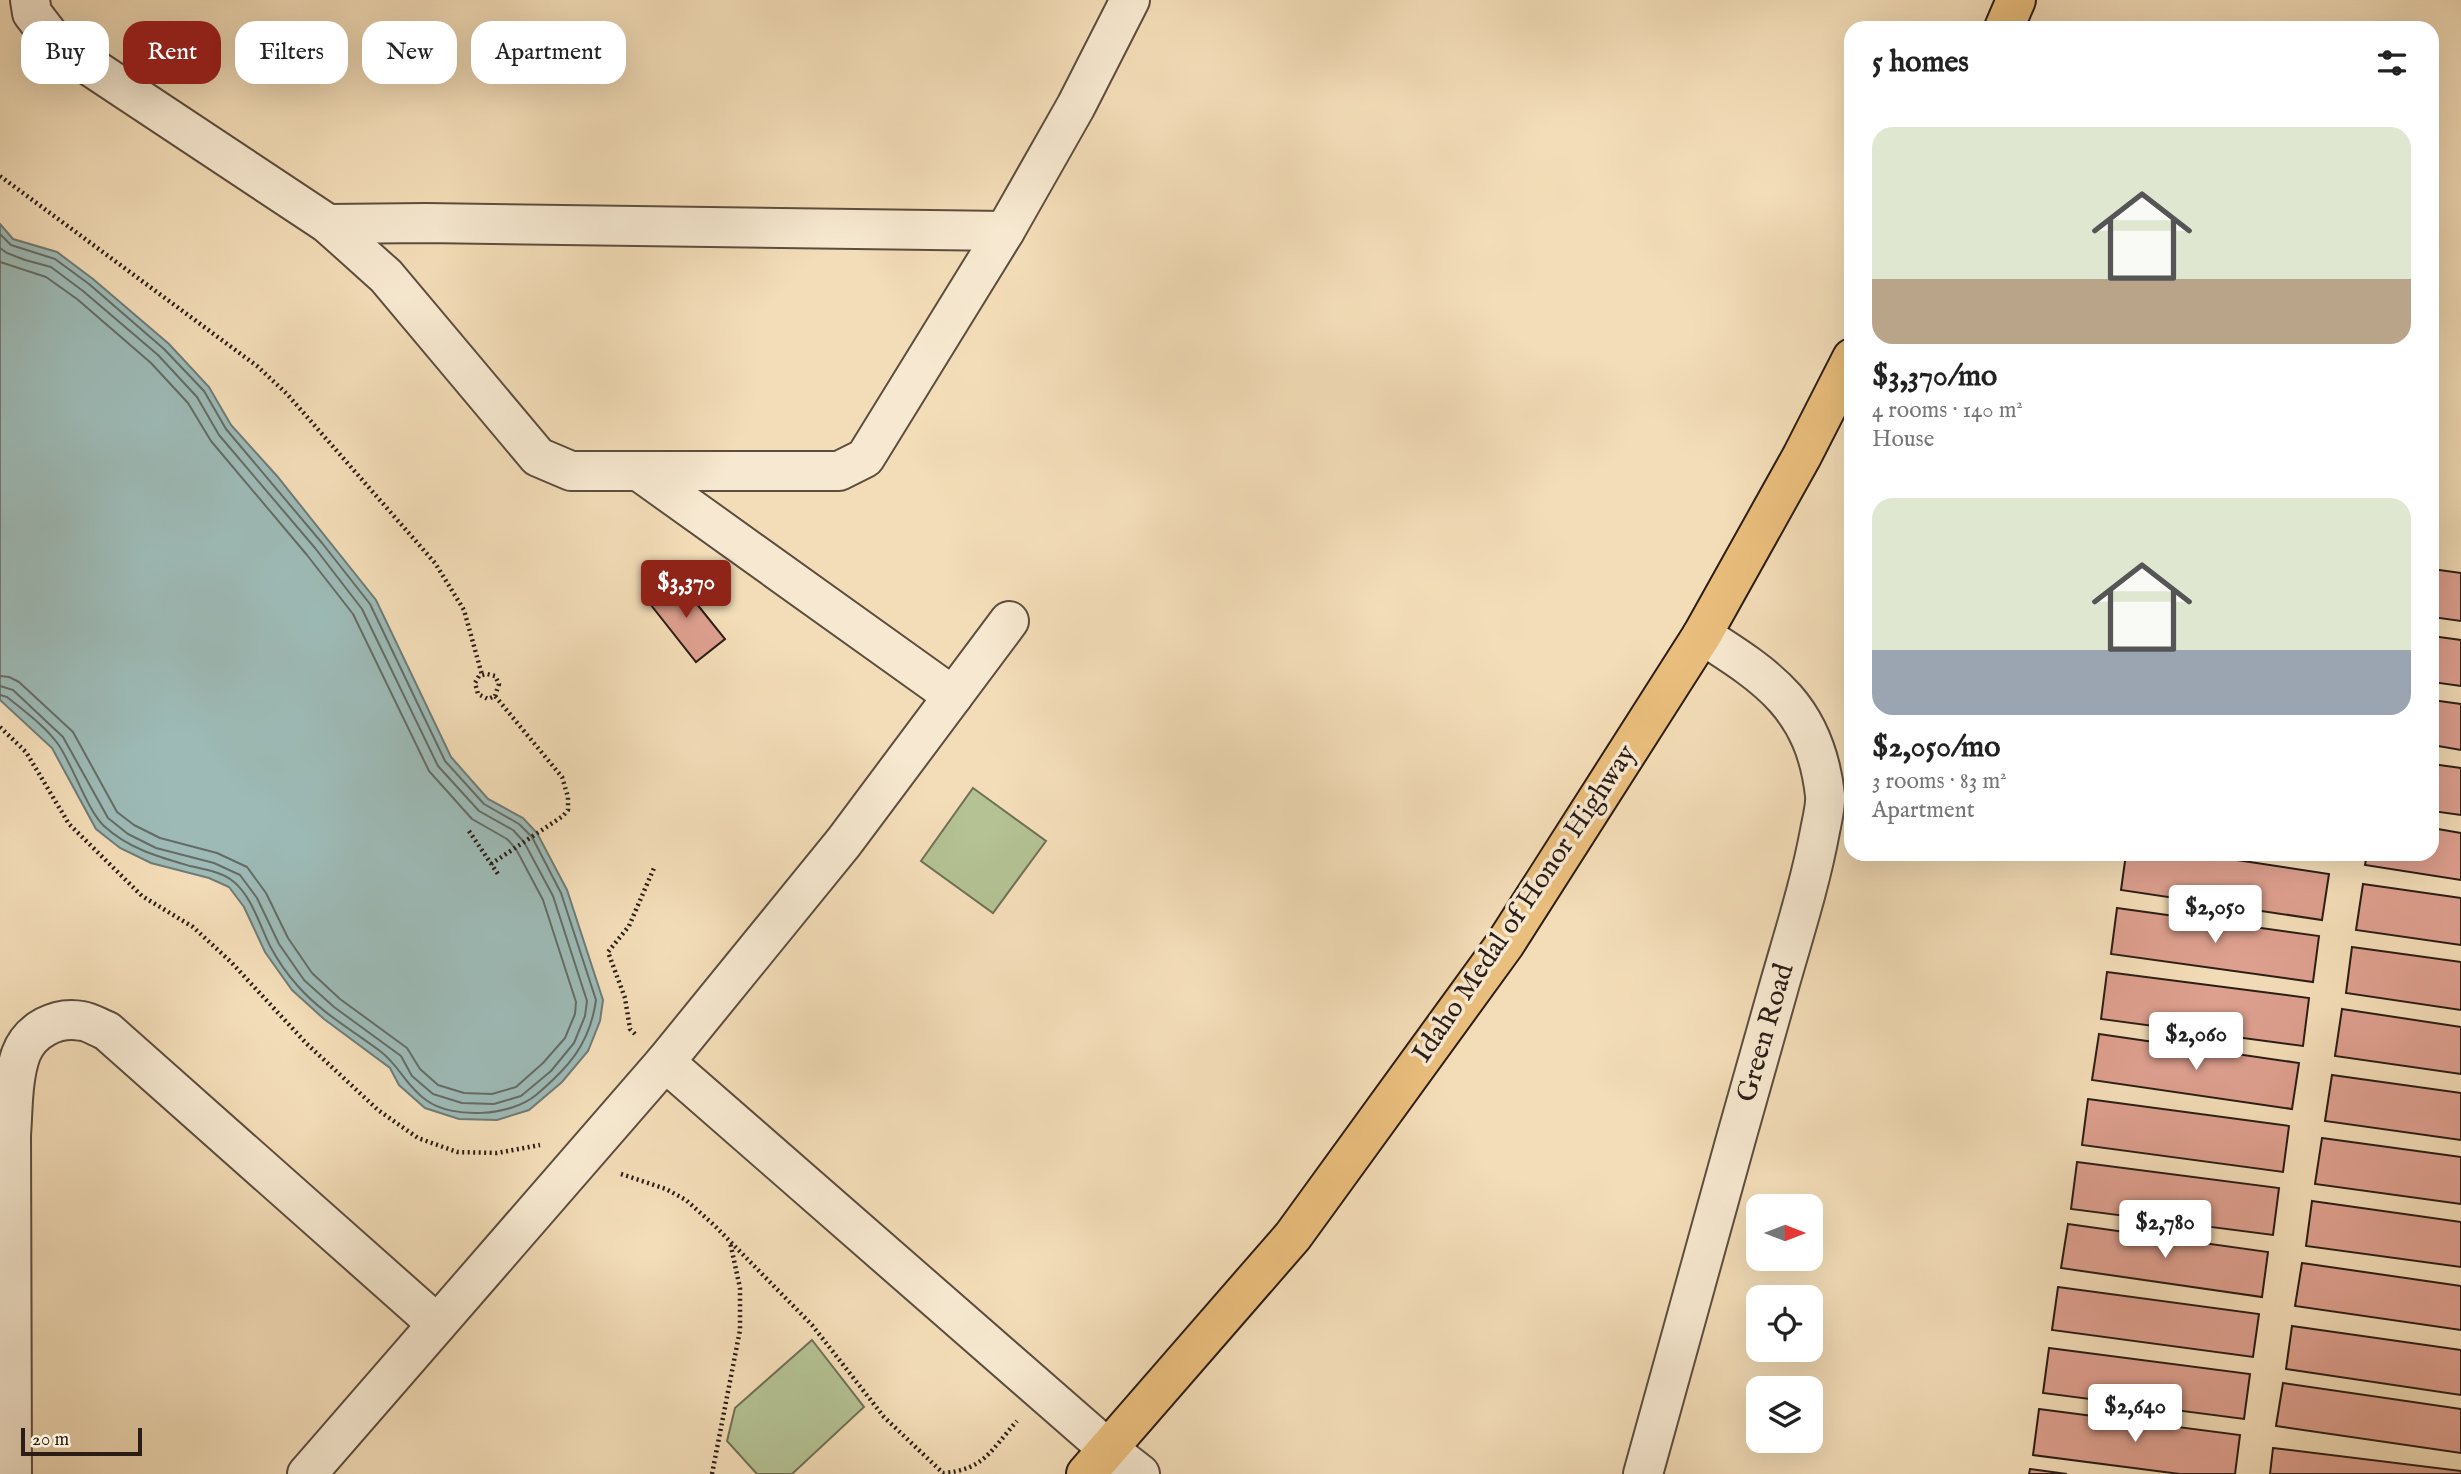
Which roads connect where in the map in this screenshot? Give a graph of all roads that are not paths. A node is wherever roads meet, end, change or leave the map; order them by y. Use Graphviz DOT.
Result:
graph roads {
  1 [pos="30,0"];
  2 [pos="1130,0"];
  3 [pos="2016,0"];
  4 [pos="2007,21"];
  5 [pos="328,224"];
  6 [pos="1005,231"];
  7 [pos="1844,374"];
  8 [pos="640,472"];
  9 [pos="1009,621"];
  10 [pos="1702,635"];
  11 [pos="953,696"];
  12 [pos="665,1062"];
  13 [pos="437,1324"];
  14 [pos="1097,1462"];
  15 [pos="12,1474"];
  16 [pos="307,1474"];
  17 [pos="1140,1474"];
  18 [pos="1643,1474"];
  1 -- 5 [label="street"];
  2 -- 6 [label="street"];
  3 -- 4 [label="main road"];
  5 -- 6 [label="street"];
  5 -- 8 [label="street"];
  6 -- 8 [label="street"];
  7 -- 10 [label="main road, Idaho Medal of Honor Highway"];
  8 -- 11 [label="street"];
  9 -- 11 [label="street"];
  10 -- 14 [label="main road, Idaho Medal of Honor Highway"];
  10 -- 18 [label="street, Green Road"];
  11 -- 12 [label="street"];
  12 -- 13 [label="street"];
  12 -- 14 [label="street"];
  13 -- 15 [label="street"];
  13 -- 16 [label="street"];
  14 -- 17 [label="street"];
}
